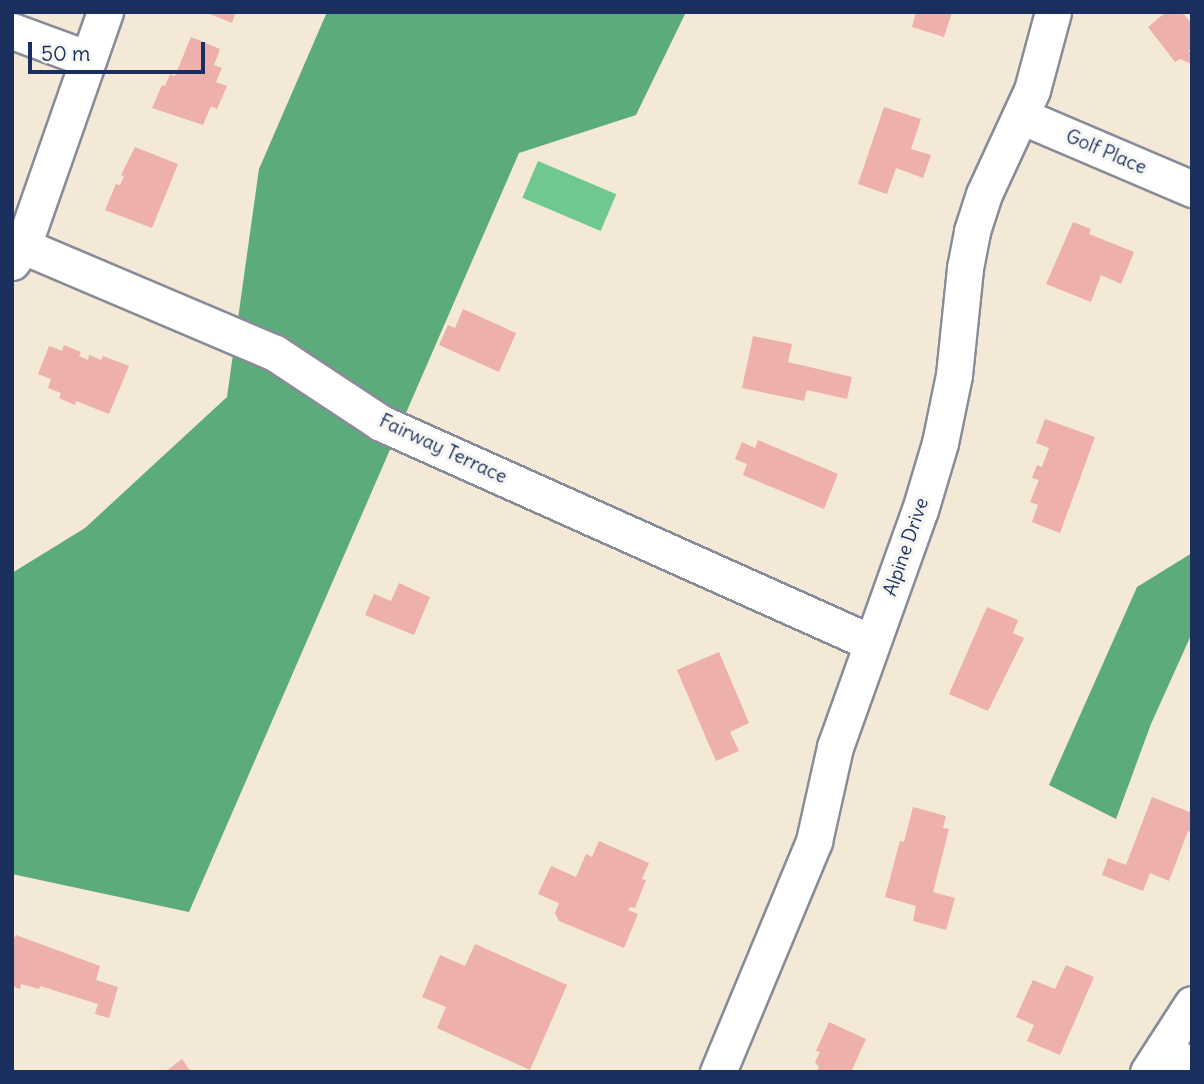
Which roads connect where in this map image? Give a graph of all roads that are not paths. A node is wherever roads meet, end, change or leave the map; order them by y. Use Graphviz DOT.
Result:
graph roads {
  1 [pos="105,12"];
  2 [pos="1052,12"];
  3 [pos="12,31"];
  4 [pos="88,60"];
  5 [pos="1021,116"];
  6 [pos="1192,189"];
  7 [pos="18,254"];
  8 [pos="870,642"];
  9 [pos="1192,1004"];
  10 [pos="1156,1060"];
  11 [pos="1192,1068"];
  12 [pos="718,1072"];
  1 -- 4 [label="street"];
  2 -- 5 [label="street, Alpine Drive"];
  3 -- 4 [label="street"];
  4 -- 7 [label="street"];
  5 -- 6 [label="street, Golf Place"];
  5 -- 8 [label="street, Alpine Drive"];
  7 -- 8 [label="street, Fairway Terrace"];
  8 -- 12 [label="street, Alpine Drive"];
  9 -- 10 [label="street"];
  10 -- 11 [label="street"];
}
